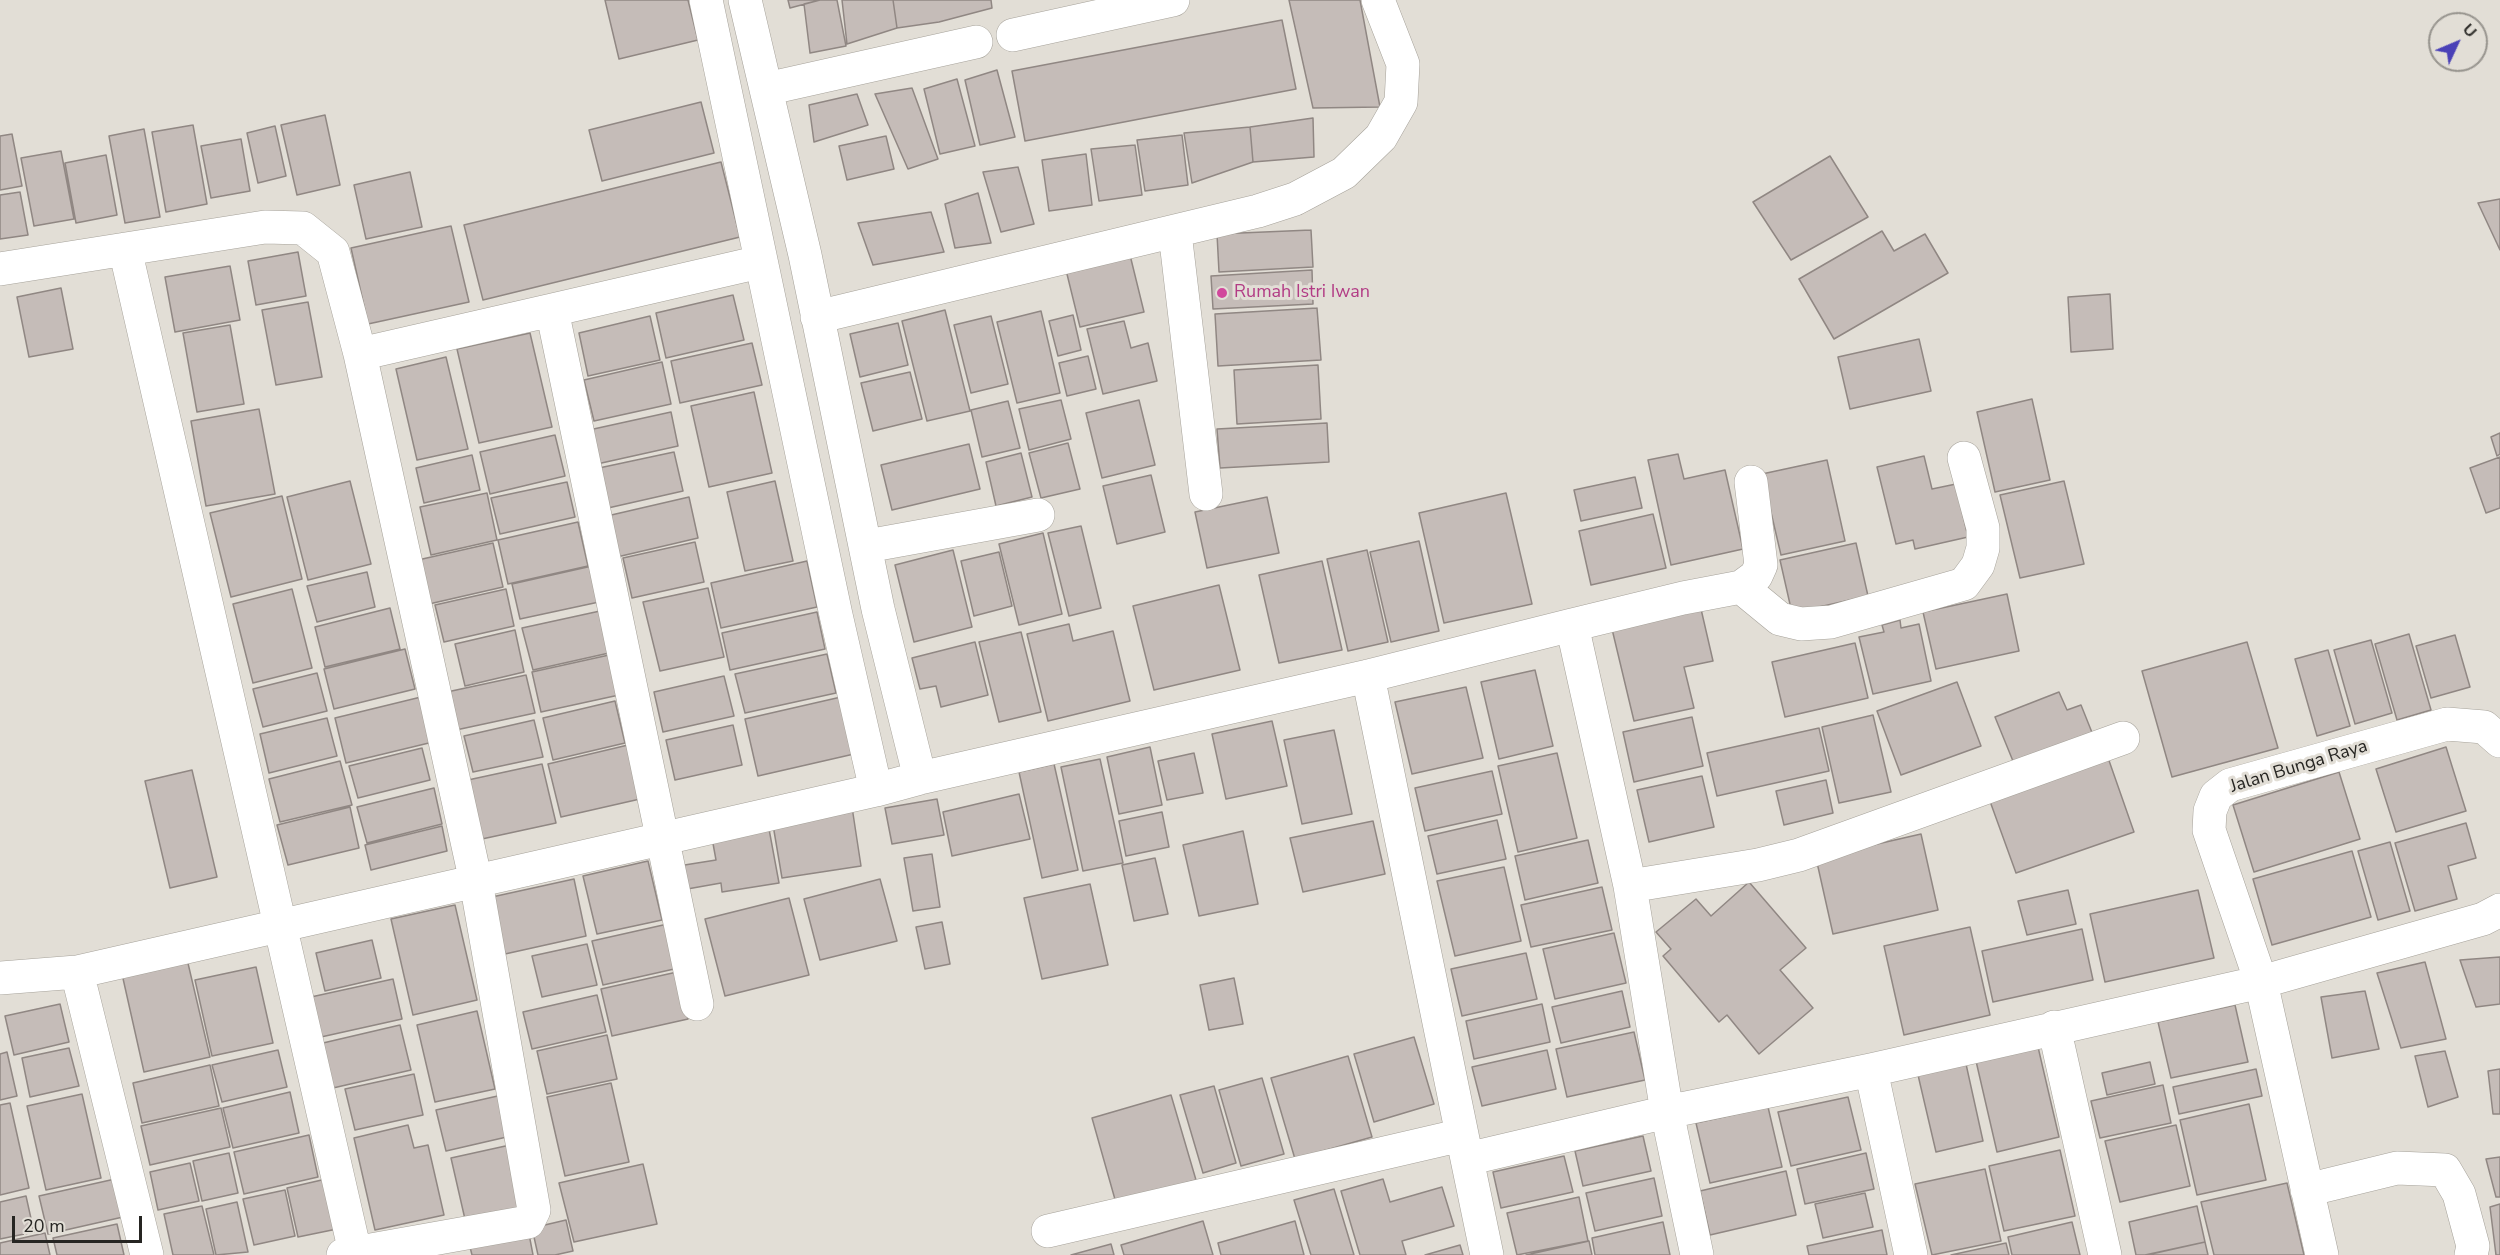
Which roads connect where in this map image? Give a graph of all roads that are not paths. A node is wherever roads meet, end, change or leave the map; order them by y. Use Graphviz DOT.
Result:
graph roads {
  1 [pos="706,0"];
  2 [pos="745,0"];
  3 [pos="1173,0"];
  4 [pos="1378,0"];
  5 [pos="1013,35"];
  6 [pos="976,42"];
  7 [pos="766,89"];
  8 [pos="1175,233"];
  9 [pos="125,249"];
  10 [pos="760,262"];
  11 [pos="0,270"];
  12 [pos="552,310"];
  13 [pos="817,317"];
  14 [pos="360,354"];
  15 [pos="1964,458"];
  16 [pos="1751,482"];
  17 [pos="1206,494"];
  18 [pos="1038,515"];
  19 [pos="867,546"];
  20 [pos="1741,587"];
  21 [pos="1572,625"];
  22 [pos="1368,676"];
  23 [pos="2123,738"];
  24 [pos="2500,741"];
  25 [pos="920,778"];
  26 [pos="876,790"];
  27 [pos="663,839"];
  28 [pos="476,882"];
  29 [pos="1630,886"];
  30 [pos="2500,910"];
  31 [pos="281,923"];
  32 [pos="77,972"];
  33 [pos="0,978"];
  34 [pos="2261,982"];
  35 [pos="697,1004"];
  36 [pos="2054,1027"];
  37 [pos="1871,1070"];
  38 [pos="1667,1112"];
  39 [pos="1465,1147"];
  40 [pos="2307,1190"];
  41 [pos="1048,1231"];
  42 [pos="349,1254"];
  43 [pos="147,1255"];
  44 [pos="1486,1255"];
  45 [pos="1697,1255"];
  46 [pos="1911,1255"];
  47 [pos="2106,1255"];
  48 [pos="2322,1255"];
  49 [pos="2471,1255"];
  1 -- 10 [label="street"];
  2 -- 7 [label="street"];
  3 -- 5 [label="street"];
  4 -- 8 [label="street"];
  6 -- 7 [label="street"];
  7 -- 13 [label="street"];
  8 -- 13 [label="street"];
  8 -- 17 [label="street"];
  9 -- 11 [label="street"];
  9 -- 14 [label="street"];
  9 -- 31 [label="street"];
  10 -- 12 [label="street"];
  10 -- 26 [label="street"];
  12 -- 14 [label="street"];
  12 -- 27 [label="street"];
  13 -- 19 [label="street"];
  14 -- 28 [label="street"];
  15 -- 20 [label="street"];
  16 -- 20 [label="street"];
  18 -- 19 [label="street"];
  19 -- 25 [label="street"];
  20 -- 21 [label="street"];
  21 -- 22 [label="street"];
  21 -- 29 [label="street"];
  22 -- 25 [label="street"];
  22 -- 39 [label="street"];
  23 -- 29 [label="street"];
  24 -- 34 [label="street, Jalan Bunga Raya"];
  25 -- 26 [label="street"];
  26 -- 27 [label="street"];
  27 -- 28 [label="street"];
  27 -- 35 [label="street"];
  28 -- 31 [label="street"];
  28 -- 42 [label="street"];
  29 -- 38 [label="street"];
  30 -- 34 [label="street"];
  31 -- 32 [label="street"];
  31 -- 42 [label="street"];
  32 -- 33 [label="street"];
  32 -- 43 [label="street"];
  34 -- 36 [label="street"];
  34 -- 40 [label="street, Jalan Bunga Raya"];
  36 -- 37 [label="street"];
  36 -- 47 [label="street"];
  37 -- 38 [label="street"];
  37 -- 46 [label="street"];
  38 -- 39 [label="street"];
  38 -- 45 [label="street"];
  39 -- 41 [label="street"];
  39 -- 44 [label="street"];
  40 -- 48 [label="street, Jalan Bunga Raya"];
  40 -- 49 [label="street"];
}
